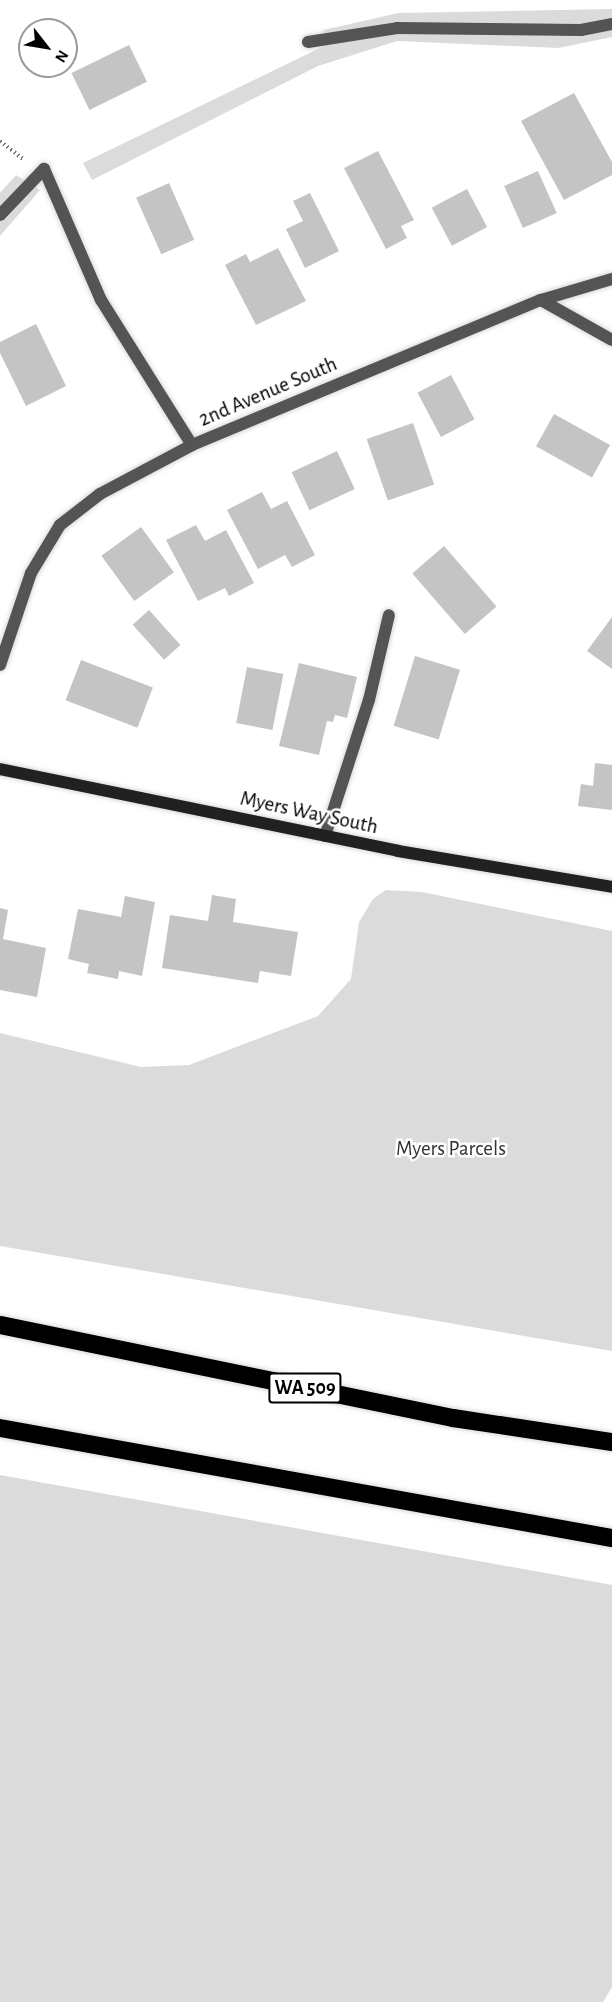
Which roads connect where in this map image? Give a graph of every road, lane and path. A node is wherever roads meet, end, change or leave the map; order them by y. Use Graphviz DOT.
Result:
graph roads {
  1 [pos="612,24"];
  2 [pos="308,42"];
  3 [pos="0,141"];
  4 [pos="44,169"];
  5 [pos="0,215"];
  6 [pos="612,279"];
  7 [pos="542,300"];
  8 [pos="612,340"];
  9 [pos="192,445"];
  10 [pos="389,615"];
  11 [pos="0,665"];
  12 [pos="0,769"];
  13 [pos="325,836"];
  14 [pos="612,887"];
  15 [pos="0,1325"];
  16 [pos="0,1428"];
  17 [pos="612,1442"];
  18 [pos="612,1538"];
  1 -- 2 [label="street"];
  3 -- 4 [label="path"];
  4 -- 5 [label="street"];
  4 -- 9 [label="street, 2nd Avenue South"];
  6 -- 7 [label="street, 2nd Avenue South"];
  7 -- 8 [label="street"];
  7 -- 9 [label="street, 2nd Avenue South"];
  9 -- 11 [label="street"];
  10 -- 13 [label="street"];
  12 -- 13 [label="main road, Myers Way South"];
  13 -- 14 [label="main road, Myers Way South"];
  15 -- 17 [label="highway, WA 509"];
  16 -- 18 [label="highway"];
}
